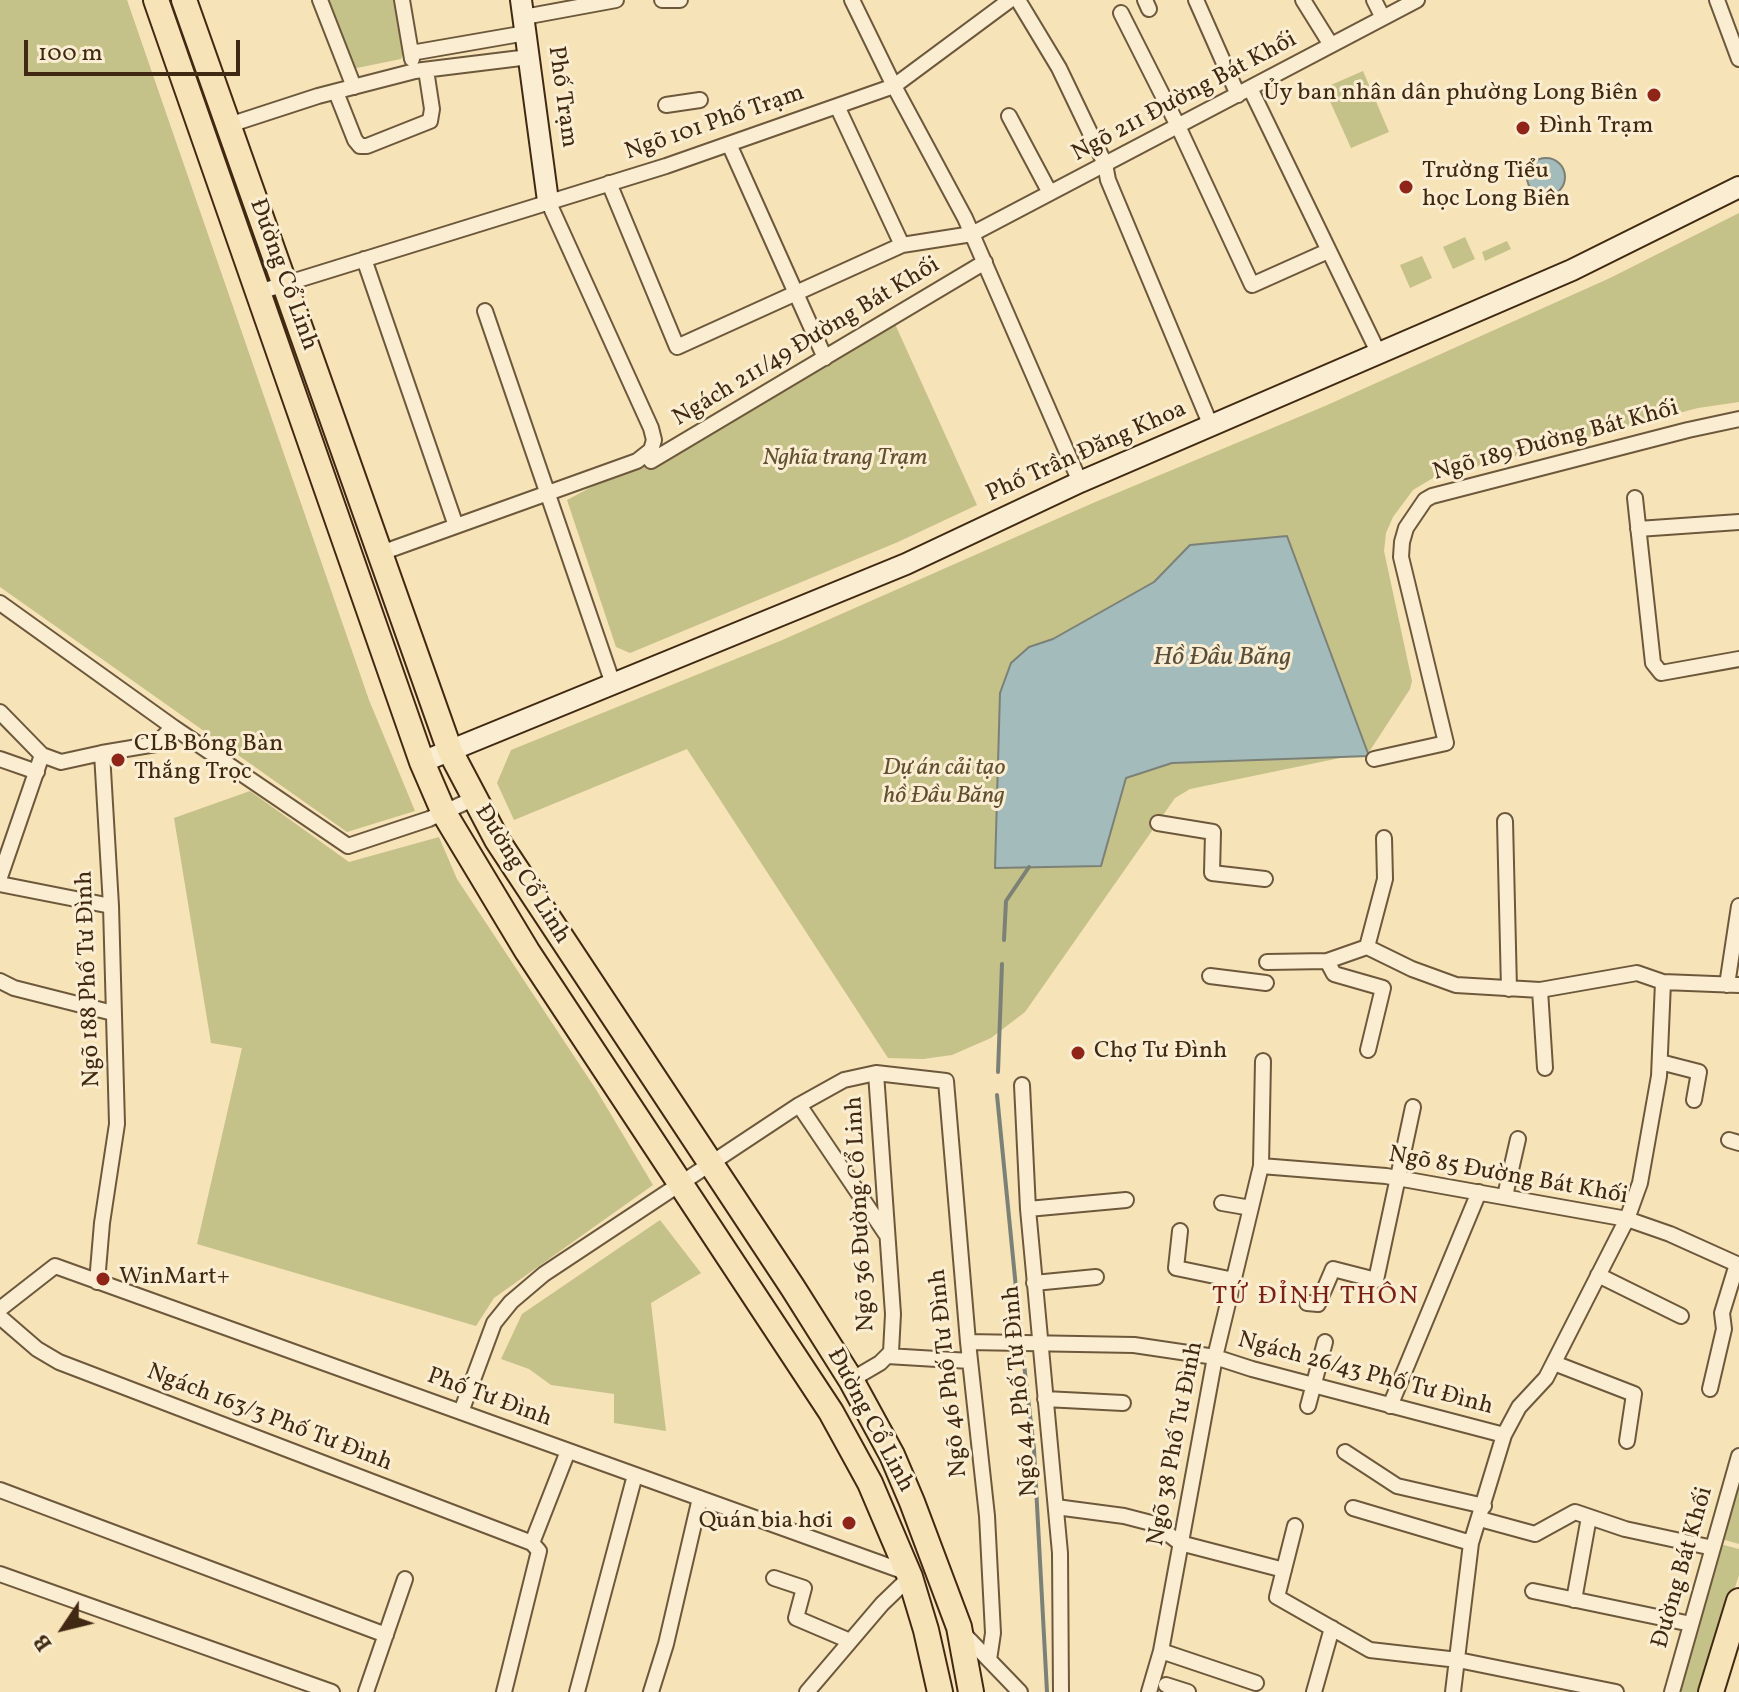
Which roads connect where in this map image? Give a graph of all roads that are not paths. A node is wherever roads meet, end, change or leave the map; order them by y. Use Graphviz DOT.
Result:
graph roads {
  1 [pos="156,0"];
  2 [pos="184,0"];
  3 [pos="320,0"];
  4 [pos="402,0"];
  5 [pos="616,0"];
  6 [pos="662,0"];
  7 [pos="680,0"];
  8 [pos="852,0"];
  9 [pos="1010,0"];
  10 [pos="1018,0"];
  11 [pos="1196,0"];
  12 [pos="1303,0"];
  13 [pos="1374,0"];
  14 [pos="1417,0"];
  15 [pos="1717,0"];
  16 [pos="1121,13"];
  17 [pos="524,17"];
  18 [pos="1383,18"];
  19 [pos="1331,45"];
  20 [pos="411,53"];
  21 [pos="529,57"];
  22 [pos="1739,59"];
  23 [pos="420,71"];
  24 [pos="894,86"];
  25 [pos="354,87"];
  26 [pos="336,92"];
  27 [pos="1244,92"];
  28 [pos="700,100"];
  29 [pos="666,105"];
  30 [pos="837,106"];
  31 [pos="1009,116"];
  32 [pos="229,125"];
  33 [pos="1178,126"];
  34 [pos="729,144"];
  35 [pos="1105,164"];
  36 [pos="609,183"];
  37 [pos="1739,187"];
  38 [pos="1050,193"];
  39 [pos="548,201"];
  40 [pos="972,234"];
  41 [pos="902,245"];
  42 [pos="1328,251"];
  43 [pos="364,259"];
  44 [pos="985,262"];
  45 [pos="286,283"];
  46 [pos="259,292"];
  47 [pos="795,294"];
  48 [pos="485,311"];
  49 [pos="1379,354"];
  50 [pos="825,358"];
  51 [pos="1739,419"];
  52 [pos="1211,426"];
  53 [pos="651,461"];
  54 [pos="1080,482"];
  55 [pos="548,493"];
  56 [pos="1635,498"];
  57 [pos="1739,522"];
  58 [pos="456,526"];
  59 [pos="1638,529"];
  60 [pos="381,553"];
  61 [pos="0,603"];
  62 [pos="1739,659"];
  63 [pos="613,684"];
  64 [pos="0,712"];
  65 [pos="173,727"];
  66 [pos="450,751"];
  67 [pos="102,753"];
  68 [pos="42,755"];
  69 [pos="0,759"];
  70 [pos="1374,759"];
  71 [pos="422,762"];
  72 [pos="37,772"];
  73 [pos="473,799"];
  74 [pos="444,813"];
  75 [pos="1505,821"];
  76 [pos="1158,823"];
  77 [pos="1384,838"];
  78 [pos="0,877"];
  79 [pos="1265,879"];
  80 [pos="0,884"];
  81 [pos="111,906"];
  82 [pos="1739,906"];
  83 [pos="1367,947"];
  84 [pos="1327,961"];
  85 [pos="1267,962"];
  86 [pos="1210,976"];
  87 [pos="0,981"];
  88 [pos="1663,982"];
  89 [pos="1266,983"];
  90 [pos="1733,985"];
  91 [pos="1509,989"];
  92 [pos="1540,990"];
  93 [pos="113,1013"];
  94 [pos="1368,1050"];
  95 [pos="1263,1061"];
  96 [pos="1660,1062"];
  97 [pos="1545,1068"];
  98 [pos="876,1073"];
  99 [pos="1022,1085"];
  100 [pos="1694,1100"];
  101 [pos="799,1105"];
  102 [pos="1413,1107"];
  103 [pos="1518,1139"];
  104 [pos="710,1162"];
  105 [pos="1261,1166"];
  106 [pos="1399,1178"];
  107 [pos="680,1182"];
  108 [pos="1479,1192"];
  109 [pos="1505,1196"];
  110 [pos="1126,1200"];
  111 [pos="1222,1203"];
  112 [pos="1251,1208"];
  113 [pos="1028,1209"];
  114 [pos="1627,1219"];
  115 [pos="1180,1231"];
  116 [pos="886,1234"];
  117 [pos="1738,1264"];
  118 [pos="1598,1275"];
  119 [pos="1096,1277"];
  120 [pos="1234,1280"];
  121 [pos="97,1282"];
  122 [pos="1034,1283"];
  123 [pos="1307,1303"];
  124 [pos="0,1309"];
  125 [pos="1681,1316"];
  126 [pos="0,1317"];
  127 [pos="968,1342"];
  128 [pos="1325,1342"];
  129 [pos="1036,1343"];
  130 [pos="887,1356"];
  131 [pos="1215,1357"];
  132 [pos="970,1361"];
  133 [pos="1554,1363"];
  134 [pos="851,1380"];
  135 [pos="1312,1385"];
  136 [pos="1710,1389"];
  137 [pos="1045,1399"];
  138 [pos="1123,1403"];
  139 [pos="1308,1406"];
  140 [pos="1390,1406"];
  141 [pos="461,1412"];
  142 [pos="1504,1435"];
  143 [pos="1627,1441"];
  144 [pos="568,1451"];
  145 [pos="1345,1452"];
  146 [pos="1739,1456"];
  147 [pos="635,1475"];
  148 [pos="0,1490"];
  149 [pos="700,1498"];
  150 [pos="1056,1507"];
  151 [pos="1353,1508"];
  152 [pos="1482,1513"];
  153 [pos="1589,1517"];
  154 [pos="1295,1526"];
  155 [pos="532,1543"];
  156 [pos="1180,1543"];
  157 [pos="1471,1543"];
  158 [pos="1713,1548"];
  159 [pos="1284,1570"];
  160 [pos="0,1574"];
  161 [pos="909,1575"];
  162 [pos="774,1578"];
  163 [pos="405,1579"];
  164 [pos="1533,1591"];
  165 [pos="1574,1600"];
  166 [pos="1739,1601"];
  167 [pos="1691,1624"];
  168 [pos="959,1627"];
  169 [pos="1332,1628"];
  170 [pos="386,1635"];
  171 [pos="850,1641"];
  172 [pos="1161,1651"];
  173 [pos="989,1660"];
  174 [pos="1458,1660"];
  175 [pos="823,1672"];
  176 [pos="1256,1683"];
  177 [pos="1166,1685"];
  178 [pos="332,1692"];
  179 [pos="366,1692"];
  180 [pos="504,1692"];
  181 [pos="577,1692"];
  182 [pos="651,1692"];
  183 [pos="807,1692"];
  184 [pos="827,1692"];
  185 [pos="940,1692"];
  186 [pos="971,1692"];
  187 [pos="1020,1692"];
  188 [pos="1061,1692"];
  189 [pos="1149,1692"];
  190 [pos="1188,1692"];
  191 [pos="1314,1692"];
  192 [pos="1453,1692"];
  193 [pos="1616,1692"];
  194 [pos="1672,1692"];
  195 [pos="1711,1692"];
  1 -- 46 [label="main road, Đường Cổ Linh"];
  2 -- 32 [label="main road, Đường Cổ Linh"];
  3 -- 25 [label="street"];
  4 -- 20 [label="street"];
  5 -- 17 [label="street"];
  6 -- 7 [label="street"];
  8 -- 24 [label="street"];
  9 -- 24 [label="street, Ngõ 101 Phố Trạm"];
  10 -- 35 [label="street"];
  11 -- 27 [label="street"];
  12 -- 19 [label="street"];
  13 -- 18 [label="street"];
  14 -- 18 [label="street, Ngõ 211 Đường Bát Khối"];
  15 -- 22 [label="street"];
  16 -- 33 [label="street"];
  17 -- 20 [label="street"];
  17 -- 21 [label="street, Phố Trạm"];
  18 -- 19 [label="street, Ngõ 211 Đường Bát Khối"];
  19 -- 27 [label="street, Ngõ 211 Đường Bát Khối"];
  20 -- 23 [label="street"];
  21 -- 23 [label="street"];
  21 -- 39 [label="street, Phố Trạm"];
  23 -- 25 [label="street"];
  23 -- 26 [label="street"];
  24 -- 30 [label="street, Ngõ 101 Phố Trạm"];
  24 -- 40 [label="street"];
  25 -- 26 [label="street"];
  26 -- 32 [label="street"];
  27 -- 33 [label="street, Ngõ 211 Đường Bát Khối"];
  27 -- 42 [label="street"];
  28 -- 29 [label="street"];
  30 -- 34 [label="street, Ngõ 101 Phố Trạm"];
  30 -- 41 [label="street"];
  31 -- 38 [label="street"];
  32 -- 45 [label="main road, Đường Cổ Linh"];
  33 -- 35 [label="street, Ngõ 211 Đường Bát Khối"];
  33 -- 42 [label="street"];
  34 -- 36 [label="street, Ngõ 101 Phố Trạm"];
  34 -- 47 [label="street"];
  35 -- 38 [label="street, Ngõ 211 Đường Bát Khối"];
  35 -- 52 [label="street"];
  36 -- 39 [label="street, Ngõ 101 Phố Trạm"];
  36 -- 47 [label="street, Ngõ 211 Đường Bát Khối"];
  37 -- 49 [label="street, Phố Trần Đăng Khoa"];
  38 -- 40 [label="street, Ngõ 211 Đường Bát Khối"];
  39 -- 43 [label="street, Ngõ 101 Phố Trạm"];
  39 -- 55 [label="street"];
  40 -- 41 [label="street, Ngõ 211 Đường Bát Khối"];
  40 -- 44 [label="street"];
  41 -- 47 [label="street, Ngõ 211 Đường Bát Khối"];
  42 -- 49 [label="street"];
  43 -- 45 [label="street, Ngõ 101 Phố Trạm"];
  43 -- 58 [label="street"];
  44 -- 50 [label="street, Ngách 211/49 Đường Bát Khối"];
  44 -- 54 [label="street"];
  45 -- 46 [label="street, Ngõ 101 Phố Trạm"];
  45 -- 60 [label="main road, Đường Cổ Linh"];
  46 -- 71 [label="main road, Đường Cổ Linh"];
  47 -- 50 [label="street"];
  48 -- 55 [label="street"];
  49 -- 52 [label="street, Phố Trần Đăng Khoa"];
  50 -- 53 [label="street, Ngách 211/49 Đường Bát Khối"];
  51 -- 70 [label="street, Ngõ 189 Đường Bát Khối"];
  52 -- 54 [label="street, Phố Trần Đăng Khoa"];
  54 -- 63 [label="street, Phố Trần Đăng Khoa"];
  55 -- 58 [label="street"];
  55 -- 63 [label="street"];
  56 -- 59 [label="street"];
  57 -- 59 [label="street"];
  58 -- 60 [label="street"];
  59 -- 62 [label="street"];
  60 -- 66 [label="main road, Đường Cổ Linh"];
  61 -- 65 [label="street"];
  63 -- 66 [label="street, Phố Trần Đăng Khoa"];
  64 -- 68 [label="street"];
  65 -- 67 [label="street"];
  65 -- 74 [label="street"];
  66 -- 71 [label="street, Phố Trần Đăng Khoa"];
  66 -- 73 [label="main road, Đường Cổ Linh"];
  67 -- 68 [label="street"];
  67 -- 81 [label="street, Ngõ 188 Phố Tư Đình"];
  68 -- 72 [label="street"];
  69 -- 72 [label="street"];
  71 -- 74 [label="main road, Đường Cổ Linh"];
  72 -- 78 [label="street"];
  73 -- 74 [label="street"];
  73 -- 104 [label="main road, Đường Cổ Linh"];
  74 -- 107 [label="main road, Đường Cổ Linh"];
  75 -- 91 [label="street"];
  76 -- 79 [label="street"];
  77 -- 83 [label="street"];
  80 -- 81 [label="street"];
  81 -- 93 [label="street, Ngõ 188 Phố Tư Đình"];
  82 -- 90 [label="street"];
  83 -- 84 [label="street"];
  83 -- 91 [label="street"];
  84 -- 85 [label="street"];
  84 -- 94 [label="street"];
  86 -- 89 [label="street"];
  87 -- 93 [label="street"];
  88 -- 90 [label="street"];
  88 -- 92 [label="street"];
  88 -- 96 [label="street"];
  91 -- 92 [label="street"];
  92 -- 97 [label="street"];
  93 -- 121 [label="street, Ngõ 188 Phố Tư Đình"];
  95 -- 105 [label="street, Ngõ 38 Phố Tư Đình"];
  96 -- 100 [label="street"];
  96 -- 114 [label="street"];
  98 -- 101 [label="street"];
  98 -- 116 [label="street, Ngõ 36 Đường Cổ Linh"];
  98 -- 127 [label="street, Ngõ 46 Phố Tư Đình"];
  99 -- 113 [label="street, Ngõ 44 Phố Tư Đình"];
  101 -- 104 [label="street"];
  101 -- 116 [label="street"];
  102 -- 106 [label="street"];
  103 -- 109 [label="street"];
  104 -- 107 [label="street"];
  104 -- 134 [label="main road, Đường Cổ Linh"];
  105 -- 106 [label="street, Ngõ 85 Đường Bát Khối"];
  105 -- 112 [label="street, Ngõ 38 Phố Tư Đình"];
  106 -- 108 [label="street, Ngõ 85 Đường Bát Khối"];
  106 -- 123 [label="street"];
  107 -- 141 [label="street"];
  107 -- 161 [label="main road, Đường Cổ Linh"];
  108 -- 109 [label="street, Ngõ 85 Đường Bát Khối"];
  108 -- 140 [label="street"];
  109 -- 114 [label="street, Ngõ 85 Đường Bát Khối"];
  110 -- 113 [label="street"];
  111 -- 112 [label="street"];
  112 -- 120 [label="street, Ngõ 38 Phố Tư Đình"];
  113 -- 122 [label="street, Ngõ 44 Phố Tư Đình"];
  114 -- 117 [label="street, Ngõ 85 Đường Bát Khối"];
  114 -- 118 [label="street"];
  115 -- 120 [label="street"];
  116 -- 130 [label="street, Ngõ 36 Đường Cổ Linh"];
  117 -- 136 [label="street"];
  118 -- 125 [label="street"];
  118 -- 133 [label="street"];
  119 -- 122 [label="street"];
  120 -- 131 [label="street, Ngõ 38 Phố Tư Đình"];
  121 -- 124 [label="street, Phố Tư Đình"];
  121 -- 141 [label="street, Phố Tư Đình"];
  122 -- 129 [label="street, Ngõ 44 Phố Tư Đình"];
  126 -- 155 [label="street, Ngách 163/3 Phố Tư Đình"];
  127 -- 129 [label="street, Ngách 26/43 Phố Tư Đình"];
  127 -- 132 [label="street, Ngõ 46 Phố Tư Đình"];
  128 -- 135 [label="street"];
  129 -- 131 [label="street, Ngách 26/43 Phố Tư Đình"];
  129 -- 137 [label="street, Ngõ 44 Phố Tư Đình"];
  130 -- 132 [label="street"];
  130 -- 134 [label="street, Ngõ 36 Đường Cổ Linh"];
  131 -- 135 [label="street, Ngách 26/43 Phố Tư Đình"];
  131 -- 156 [label="street, Ngõ 38 Phố Tư Đình"];
  132 -- 173 [label="street, Ngõ 46 Phố Tư Đình"];
  133 -- 142 [label="street"];
  133 -- 143 [label="street"];
  134 -- 168 [label="main road, Đường Cổ Linh"];
  135 -- 139 [label="street"];
  135 -- 140 [label="street, Ngách 26/43 Phố Tư Đình"];
  137 -- 138 [label="street"];
  137 -- 150 [label="street, Ngõ 44 Phố Tư Đình"];
  140 -- 142 [label="street, Ngách 26/43 Phố Tư Đình"];
  141 -- 144 [label="street, Phố Tư Đình"];
  142 -- 152 [label="street"];
  144 -- 147 [label="street, Phố Tư Đình"];
  144 -- 155 [label="street"];
  145 -- 152 [label="street"];
  146 -- 158 [label="street, Đường Bát Khối"];
  147 -- 149 [label="street, Phố Tư Đình"];
  147 -- 181 [label="street"];
  148 -- 170 [label="street"];
  149 -- 161 [label="street, Phố Tư Đình"];
  149 -- 182 [label="street"];
  150 -- 156 [label="street"];
  150 -- 188 [label="street, Ngõ 44 Phố Tư Đình"];
  151 -- 157 [label="street"];
  152 -- 153 [label="street"];
  152 -- 157 [label="street"];
  153 -- 158 [label="street"];
  153 -- 165 [label="street"];
  154 -- 159 [label="street"];
  155 -- 180 [label="street"];
  156 -- 159 [label="street"];
  156 -- 172 [label="street, Ngõ 38 Phố Tư Đình"];
  157 -- 174 [label="street"];
  158 -- 167 [label="street, Đường Bát Khối"];
  159 -- 169 [label="street"];
  160 -- 178 [label="street"];
  161 -- 171 [label="street"];
  161 -- 185 [label="main road, Đường Cổ Linh"];
  162 -- 171 [label="street"];
  163 -- 170 [label="street"];
  164 -- 165 [label="street"];
  165 -- 167 [label="street"];
  166 -- 195 [label="main road"];
  167 -- 194 [label="street, Đường Bát Khối"];
  168 -- 173 [label="street"];
  168 -- 186 [label="main road, Đường Cổ Linh"];
  169 -- 174 [label="street"];
  169 -- 191 [label="street"];
  170 -- 179 [label="street"];
  171 -- 175 [label="street"];
  172 -- 176 [label="street"];
  172 -- 189 [label="street, Ngõ 38 Phố Tư Đình"];
  173 -- 187 [label="street"];
  174 -- 192 [label="street"];
  174 -- 193 [label="street"];
  175 -- 183 [label="street"];
  175 -- 184 [label="street"];
  177 -- 190 [label="street"];
}
